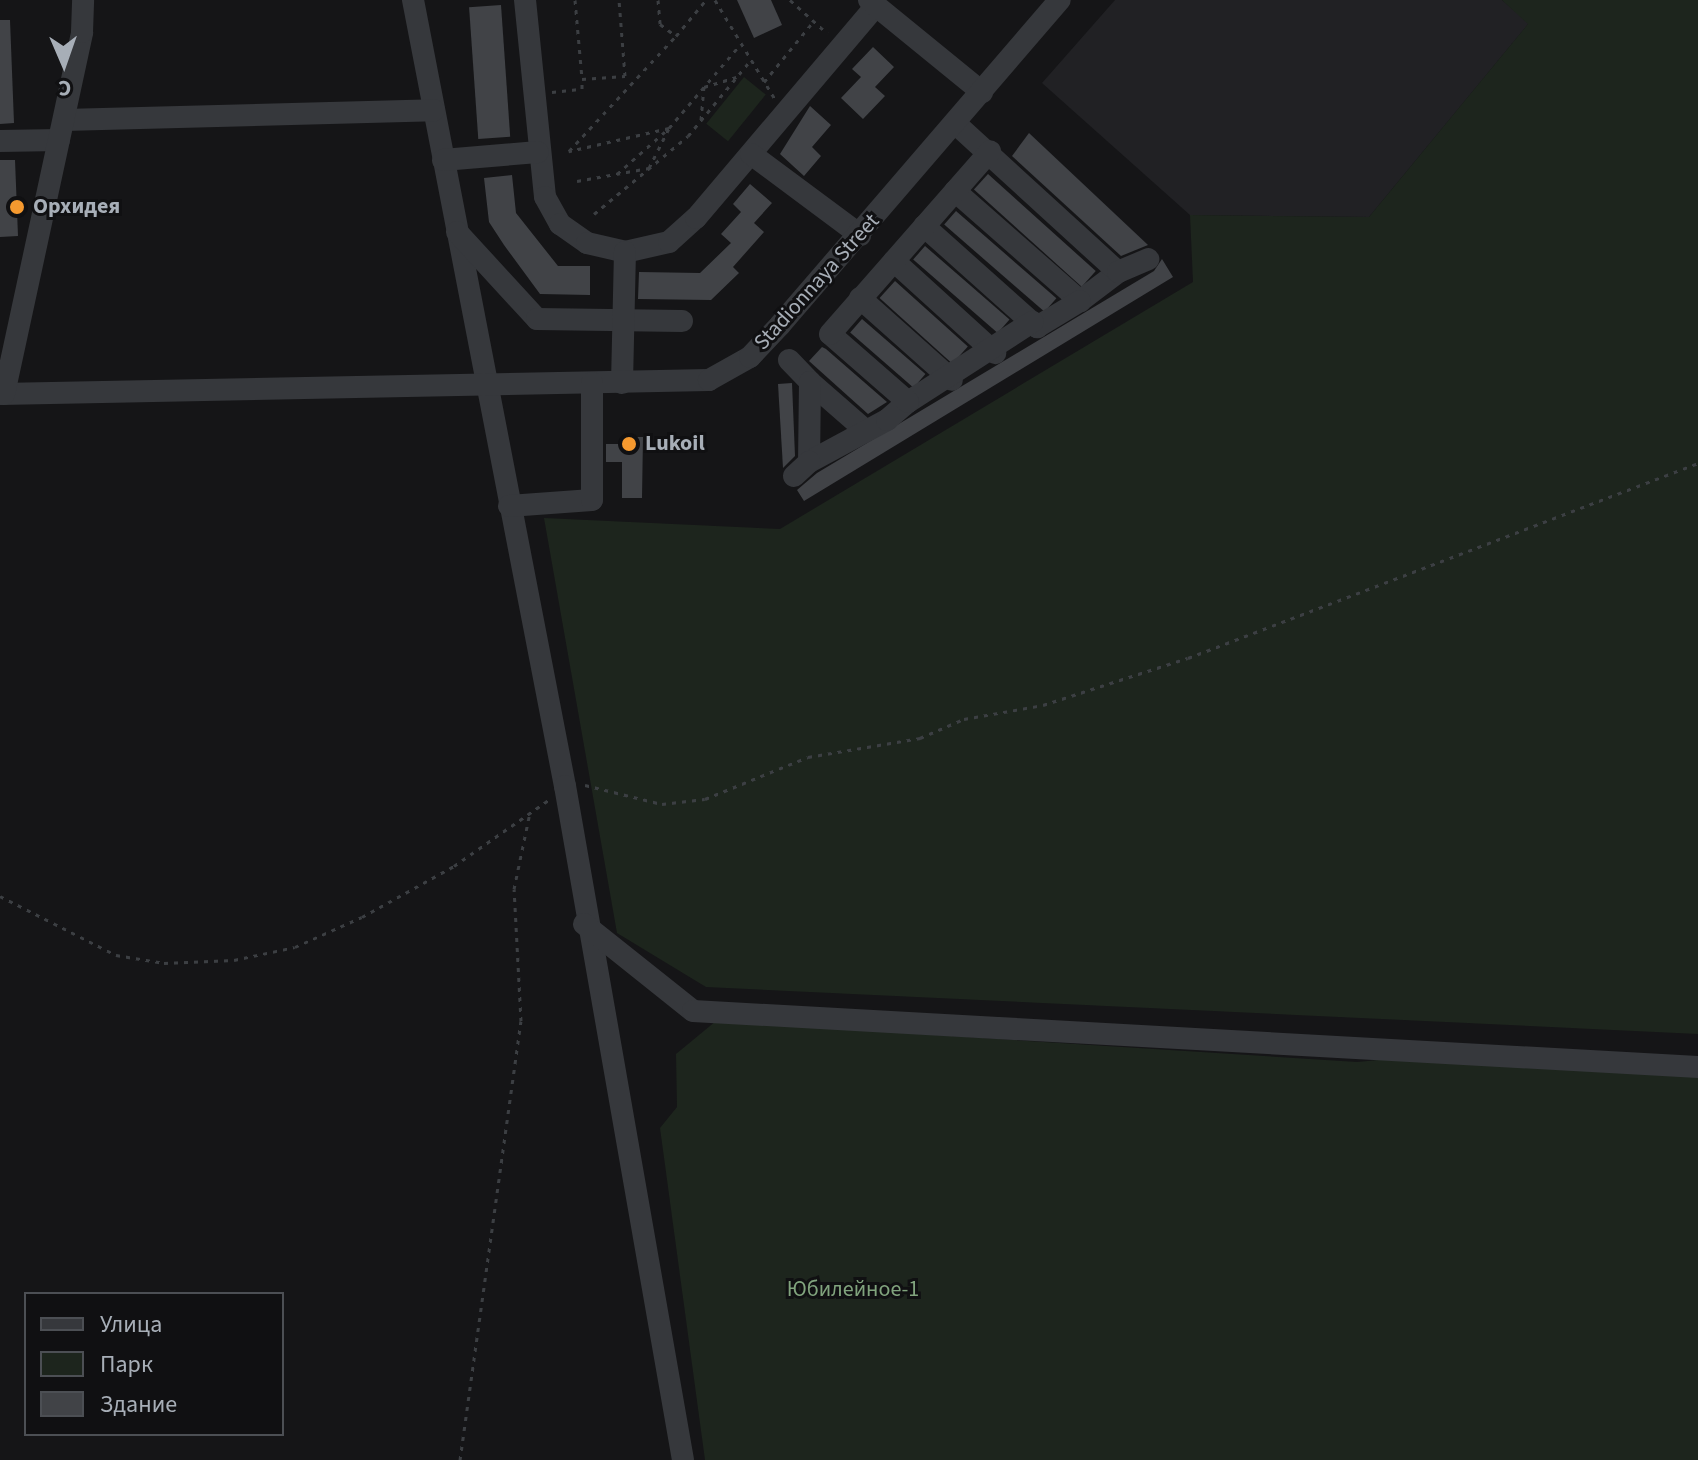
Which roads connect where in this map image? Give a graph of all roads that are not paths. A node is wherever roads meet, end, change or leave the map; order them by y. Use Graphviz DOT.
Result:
graph roads {
  1 [pos="83,0"];
  2 [pos="413,0"];
  3 [pos="525,0"];
  4 [pos="872,3"];
  5 [pos="1052,3"];
  6 [pos="982,92"];
  7 [pos="434,110"];
  8 [pos="955,123"];
  9 [pos="62,130"];
  10 [pos="0,141"];
  11 [pos="990,151"];
  12 [pos="538,152"];
  13 [pos="751,154"];
  14 [pos="443,160"];
  15 [pos="955,191"];
  16 [pos="924,226"];
  17 [pos="457,232"];
  18 [pos="860,235"];
  19 [pos="625,252"];
  20 [pos="1148,259"];
  21 [pos="894,261"];
  22 [pos="1118,272"];
  23 [pos="860,298"];
  24 [pos="1080,301"];
  25 [pos="682,321"];
  26 [pos="1032,322"];
  27 [pos="624,323"];
  28 [pos="995,353"];
  29 [pos="789,360"];
  30 [pos="952,380"];
  31 [pos="810,382"];
  32 [pos="592,383"];
  33 [pos="622,383"];
  34 [pos="485,385"];
  35 [pos="2,394"];
  36 [pos="908,402"];
  37 [pos="865,430"];
  38 [pos="509,506"];
  39 [pos="584,924"];
  40 [pos="1698,1067"];
  41 [pos="683,1460"];
  1 -- 9 [label="street"];
  2 -- 7 [label="street"];
  3 -- 12 [label="street"];
  4 -- 6 [label="street"];
  4 -- 13 [label="street"];
  5 -- 6 [label="street, Stadionnaya Street"];
  6 -- 8 [label="street, Stadionnaya Street"];
  7 -- 9 [label="street"];
  7 -- 14 [label="street"];
  8 -- 11 [label="street"];
  8 -- 18 [label="street, Stadionnaya Street"];
  9 -- 10 [label="street"];
  9 -- 35 [label="street"];
  11 -- 15 [label="street"];
  11 -- 22 [label="street"];
  12 -- 14 [label="street"];
  12 -- 19 [label="street"];
  13 -- 18 [label="street"];
  13 -- 19 [label="street"];
  14 -- 17 [label="street"];
  15 -- 16 [label="street"];
  15 -- 24 [label="street"];
  16 -- 21 [label="street"];
  16 -- 26 [label="street"];
  17 -- 27 [label="street"];
  17 -- 34 [label="street"];
  18 -- 33 [label="street, Stadionnaya Street"];
  19 -- 27 [label="street"];
  20 -- 22 [label="street"];
  21 -- 23 [label="street"];
  21 -- 28 [label="street"];
  22 -- 24 [label="street"];
  23 -- 30 [label="street"];
  23 -- 36 [label="street"];
  24 -- 26 [label="street"];
  25 -- 27 [label="street"];
  26 -- 28 [label="street"];
  27 -- 33 [label="street"];
  28 -- 30 [label="street"];
  29 -- 31 [label="street"];
  30 -- 36 [label="street"];
  31 -- 37 [label="street"];
  31 -- 37 [label="street"];
  32 -- 33 [label="street, Stadionnaya Street"];
  32 -- 34 [label="street, Stadionnaya Street"];
  32 -- 38 [label="street"];
  34 -- 35 [label="street, Stadionnaya Street"];
  34 -- 38 [label="street"];
  36 -- 37 [label="street"];
  38 -- 39 [label="street"];
  39 -- 40 [label="street"];
  39 -- 41 [label="street"];
}
